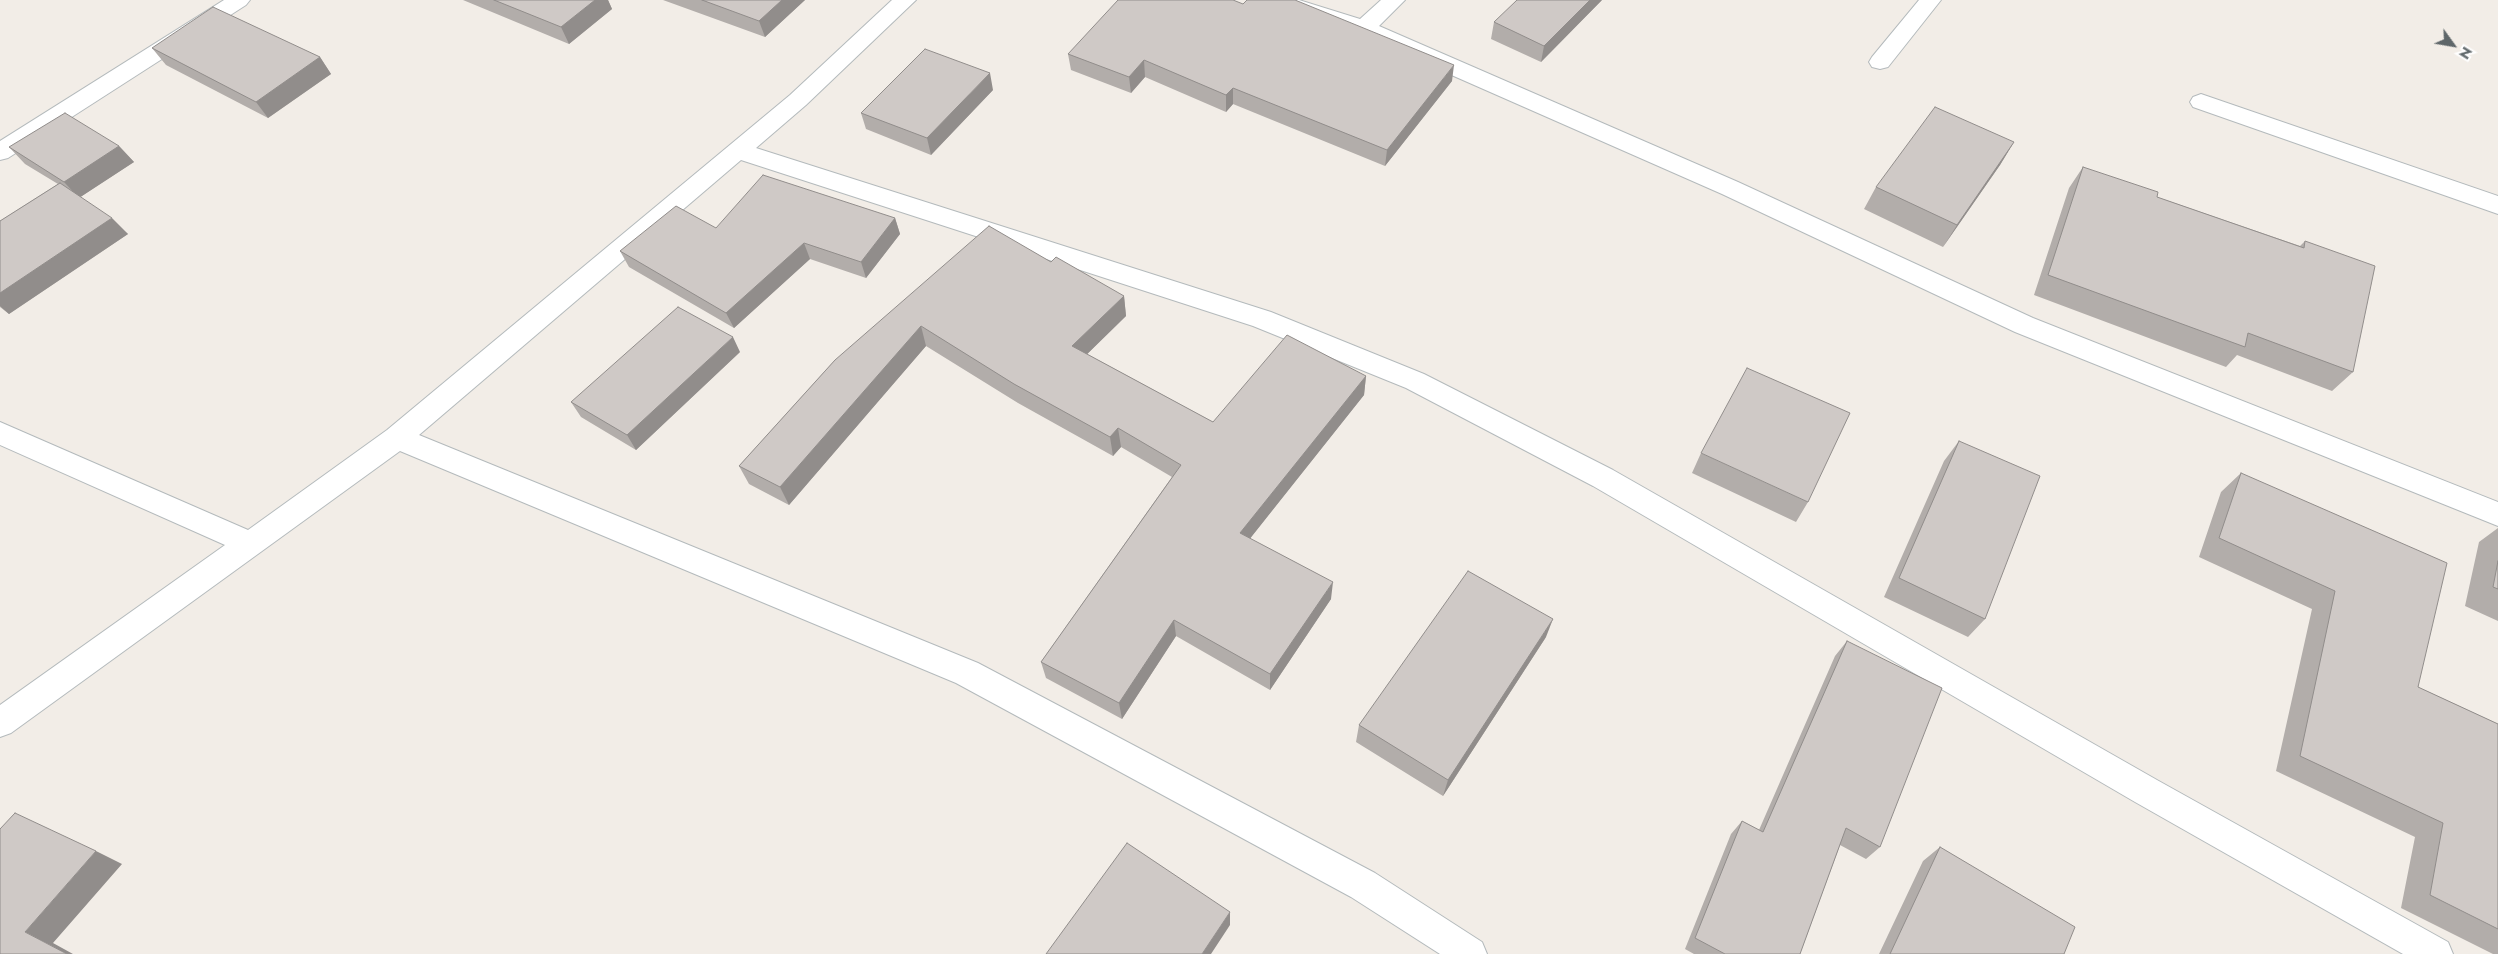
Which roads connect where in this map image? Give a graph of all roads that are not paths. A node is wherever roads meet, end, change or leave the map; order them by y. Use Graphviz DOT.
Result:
graph roads {
  1 [pos="239,0"];
  2 [pos="904,0"];
  3 [pos="1276,0"];
  4 [pos="1394,0"];
  5 [pos="1930,0"];
  6 [pos="1364,28"];
  7 [pos="1880,62"];
  8 [pos="2201,102"];
  9 [pos="738,151"];
  10 [pos="0,152"];
  11 [pos="2498,205"];
  12 [pos="0,433"];
  13 [pos="397,438"];
  14 [pos="2498,514"];
  15 [pos="251,544"];
  16 [pos="0,722"];
  17 [pos="1470,954"];
  18 [pos="2436,954"];
  1 -- 10 [label="street"];
  2 -- 9 [label="street"];
  3 -- 6 [label="street"];
  4 -- 6 [label="street"];
  5 -- 7 [label="street"];
  6 -- 14 [label="street"];
  8 -- 11 [label="street"];
  9 -- 13 [label="street"];
  9 -- 18 [label="street"];
  12 -- 15 [label="street"];
  13 -- 15 [label="street"];
  13 -- 17 [label="street"];
  15 -- 16 [label="street"];
}
